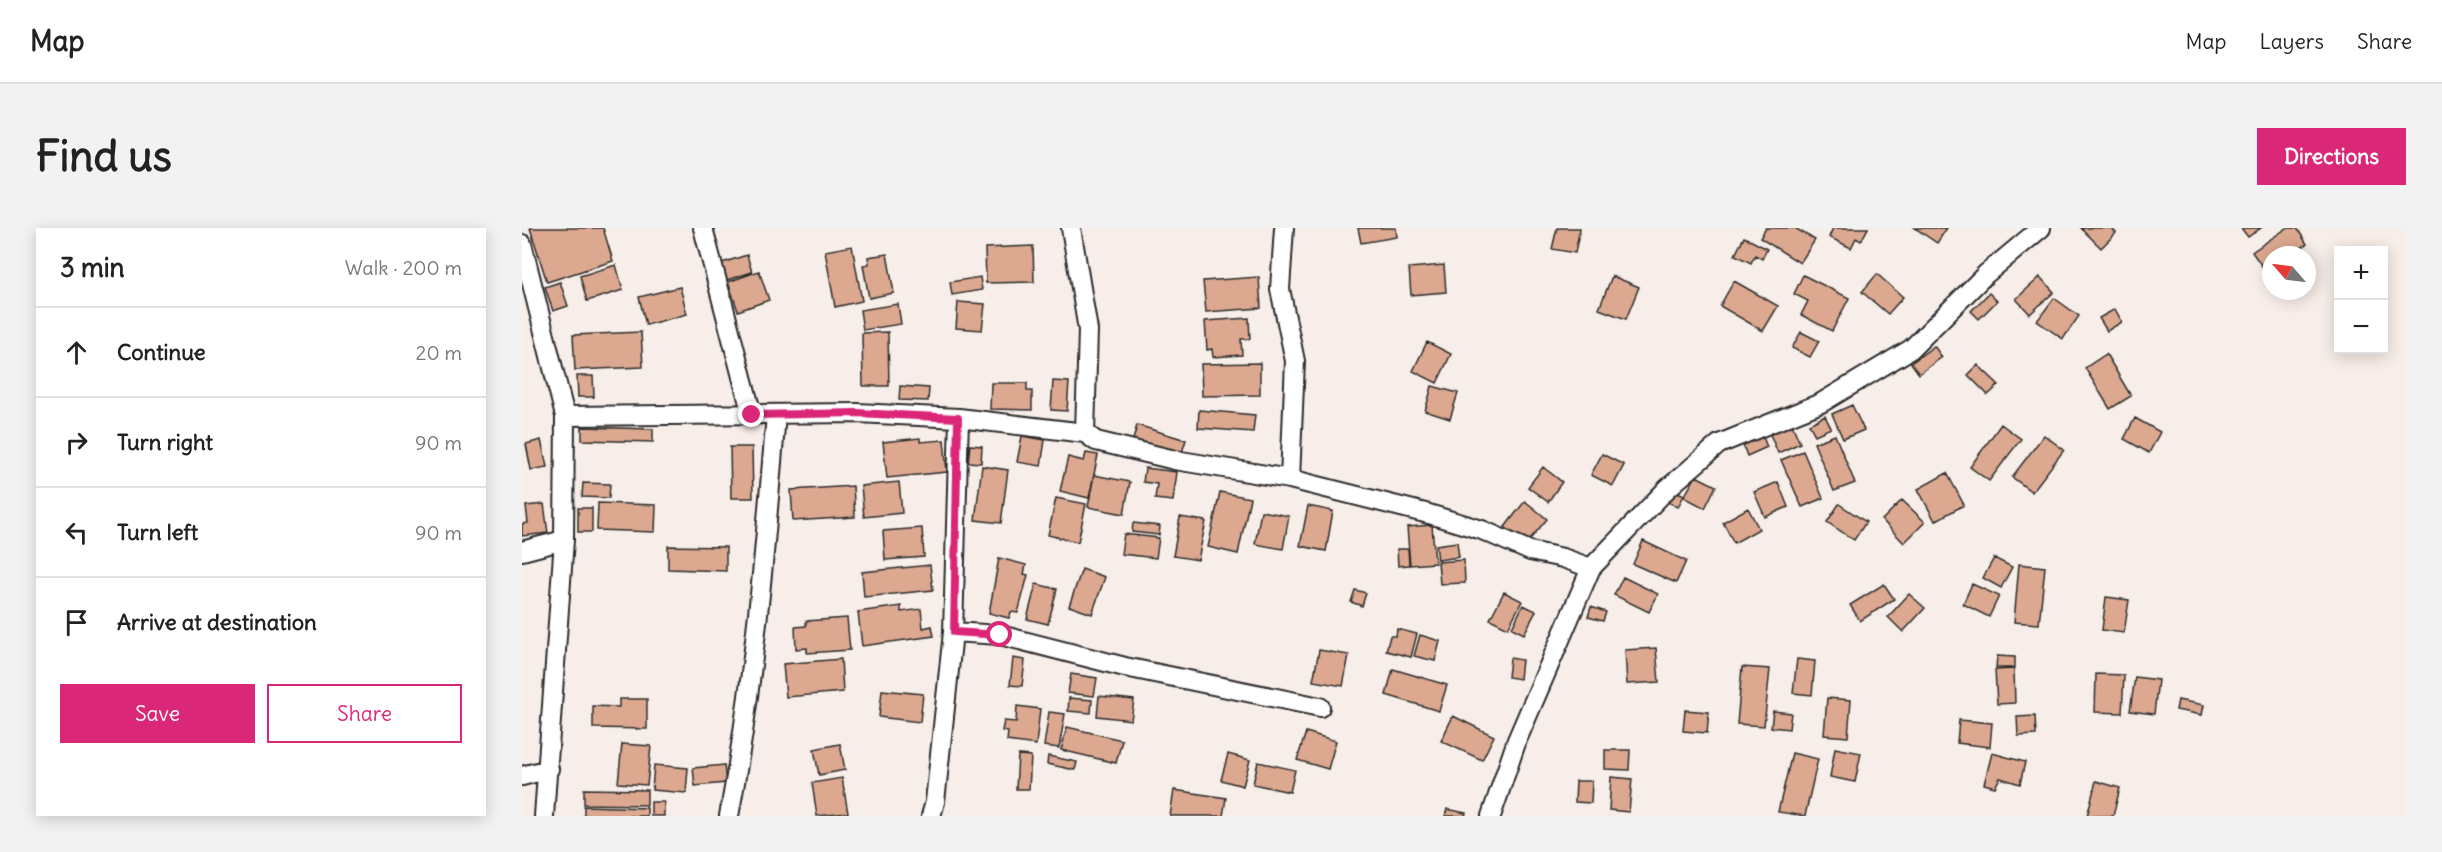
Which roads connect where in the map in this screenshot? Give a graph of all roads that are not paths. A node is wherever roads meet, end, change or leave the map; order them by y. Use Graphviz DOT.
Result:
graph roads {
  1 [pos="703,228"];
  2 [pos="1073,228"];
  3 [pos="1284,228"];
  4 [pos="2041,228"];
  5 [pos="522,244"];
  6 [pos="776,414"];
  7 [pos="752,415"];
  8 [pos="565,416"];
  9 [pos="958,418"];
  10 [pos="1085,433"];
  11 [pos="1290,479"];
  12 [pos="564,540"];
  13 [pos="522,551"];
  14 [pos="1591,568"];
  15 [pos="954,632"];
  16 [pos="1320,707"];
  17 [pos="549,769"];
  18 [pos="522,776"];
  19 [pos="544,816"];
  20 [pos="729,816"];
  21 [pos="931,816"];
  22 [pos="1491,816"];
  1 -- 7 [label="street"];
  2 -- 10 [label="street"];
  3 -- 11 [label="street"];
  4 -- 14 [label="street"];
  5 -- 8 [label="street"];
  6 -- 7 [label="street"];
  6 -- 9 [label="street"];
  6 -- 20 [label="street"];
  7 -- 8 [label="street"];
  8 -- 12 [label="street"];
  9 -- 10 [label="street"];
  9 -- 15 [label="street"];
  10 -- 11 [label="street"];
  11 -- 14 [label="street"];
  12 -- 13 [label="street"];
  12 -- 17 [label="street"];
  14 -- 22 [label="street"];
  15 -- 16 [label="street"];
  15 -- 21 [label="street"];
  17 -- 18 [label="street"];
  17 -- 19 [label="street"];
}
